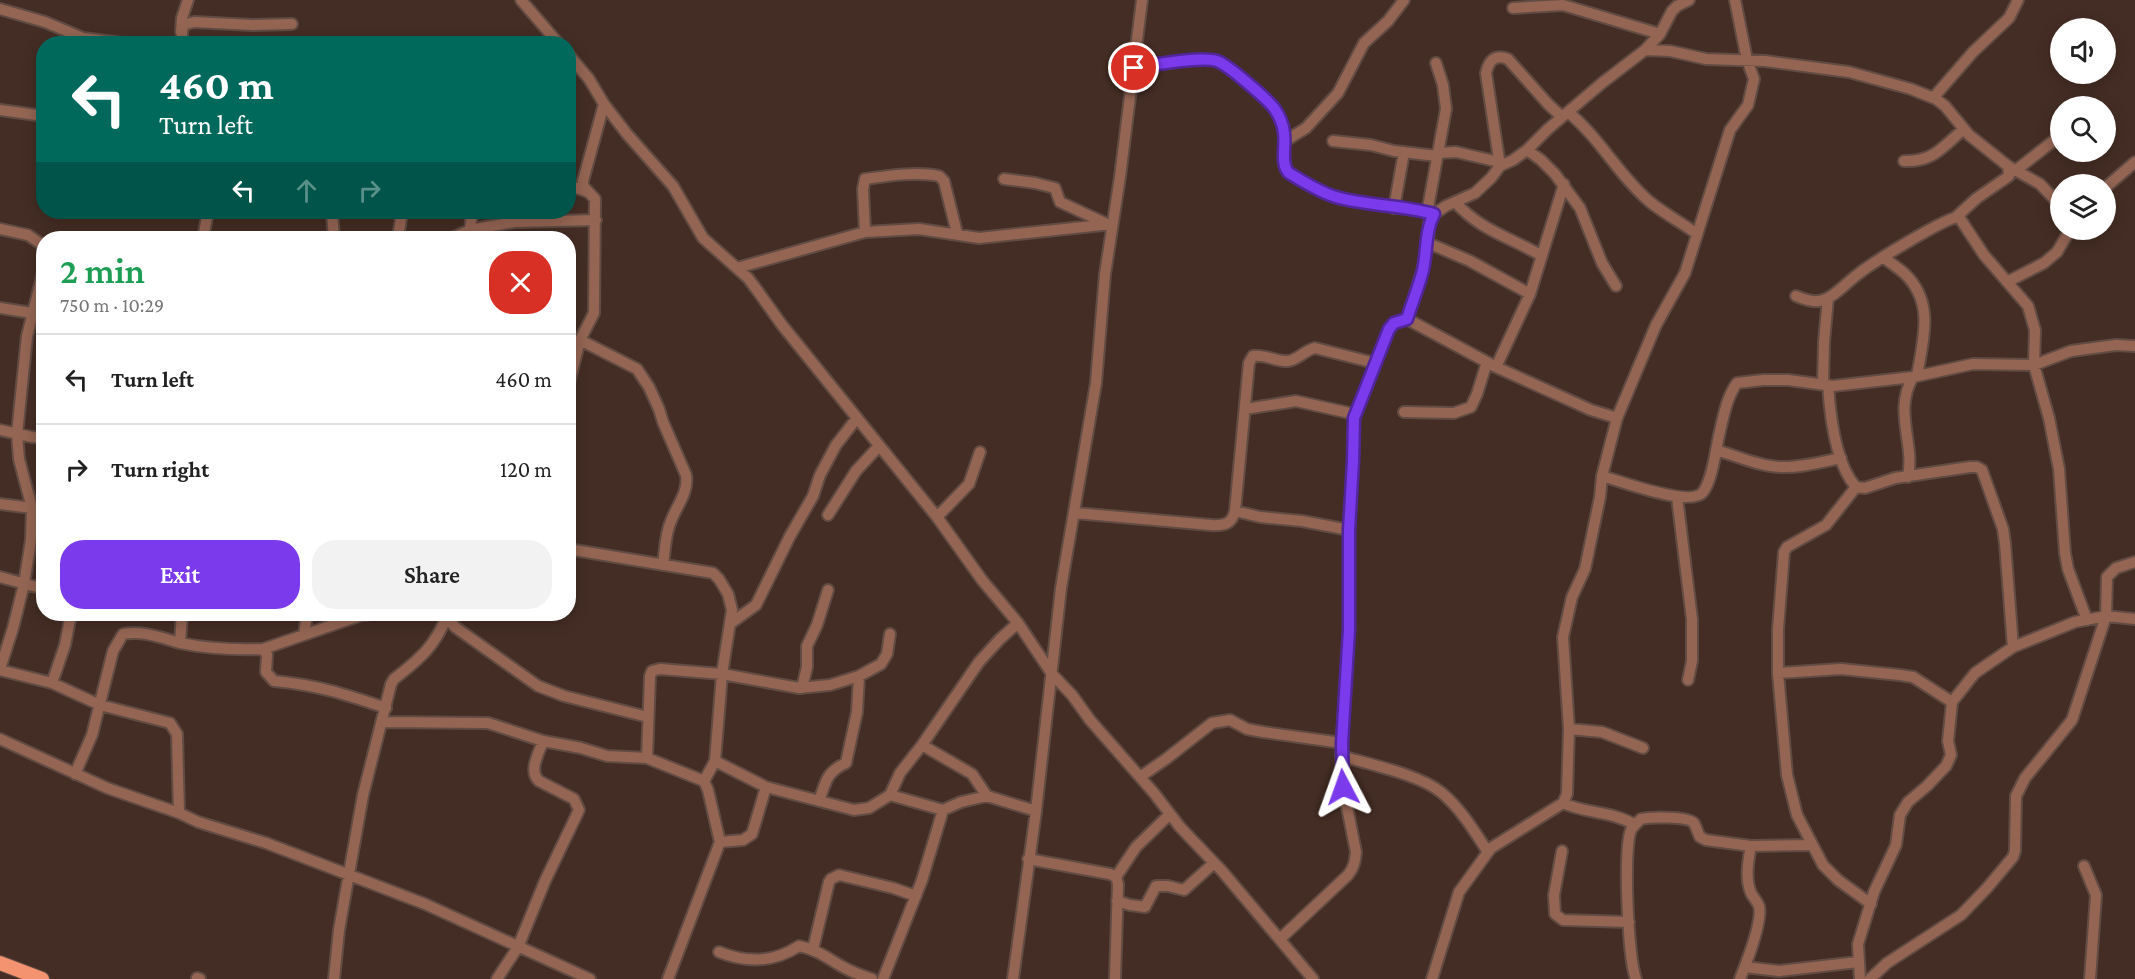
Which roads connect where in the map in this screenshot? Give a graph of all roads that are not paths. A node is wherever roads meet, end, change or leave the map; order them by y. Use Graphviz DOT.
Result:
graph roads {
  1 [pos="188,0"];
  2 [pos="521,0"];
  3 [pos="1142,0"];
  4 [pos="1404,0"];
  5 [pos="1689,0"];
  6 [pos="1736,0"];
  7 [pos="2018,0"];
  8 [pos="1513,8"];
  9 [pos="0,9"];
  10 [pos="292,24"];
  11 [pos="1660,34"];
  12 [pos="78,36"];
  13 [pos="181,36"];
  14 [pos="181,36"];
  15 [pos="552,36"];
  16 [pos="1645,50"];
  17 [pos="1746,60"];
  18 [pos="1436,63"];
  19 [pos="576,64"];
  20 [pos="1134,68"];
  21 [pos="1933,98"];
  22 [pos="604,104"];
  23 [pos="0,110"];
  24 [pos="1565,114"];
  25 [pos="36,115"];
  26 [pos="1964,129"];
  27 [pos="1285,141"];
  28 [pos="1334,141"];
  29 [pos="2050,142"];
  30 [pos="1527,150"];
  31 [pos="1404,152"];
  32 [pos="1437,154"];
  33 [pos="1904,161"];
  34 [pos="2135,162"];
  35 [pos="1499,164"];
  36 [pos="2011,169"];
  37 [pos="2116,178"];
  38 [pos="1004,179"];
  39 [pos="1564,184"];
  40 [pos="576,188"];
  41 [pos="588,192"];
  42 [pos="2050,194"];
  43 [pos="1455,202"];
  44 [pos="1394,208"];
  45 [pos="1430,213"];
  46 [pos="1956,217"];
  47 [pos="471,219"];
  48 [pos="596,220"];
  49 [pos="1110,224"];
  50 [pos="0,229"];
  51 [pos="470,230"];
  52 [pos="865,232"];
  53 [pos="957,233"];
  54 [pos="1697,234"];
  55 [pos="36,240"];
  56 [pos="2064,240"];
  57 [pos="1428,243"];
  58 [pos="1542,256"];
  59 [pos="1883,257"];
  60 [pos="737,268"];
  61 [pos="2007,282"];
  62 [pos="1616,286"];
  63 [pos="1530,294"];
  64 [pos="1797,296"];
  65 [pos="1828,298"];
  66 [pos="36,299"];
  67 [pos="0,308"];
  68 [pos="32,314"];
  69 [pos="36,315"];
  70 [pos="1407,319"];
  71 [pos="580,340"];
  72 [pos="2135,346"];
  73 [pos="576,356"];
  74 [pos="1375,363"];
  75 [pos="1491,364"];
  76 [pos="2034,365"];
  77 [pos="1915,376"];
  78 [pos="1825,385"];
  79 [pos="1245,409"];
  80 [pos="1404,412"];
  81 [pos="1354,414"];
  82 [pos="857,418"];
  83 [pos="1617,418"];
  84 [pos="0,430"];
  85 [pos="17,434"];
  86 [pos="36,437"];
  87 [pos="879,446"];
  88 [pos="1716,450"];
  89 [pos="980,452"];
  90 [pos="1841,458"];
  91 [pos="1602,476"];
  92 [pos="1908,477"];
  93 [pos="1856,487"];
  94 [pos="1677,497"];
  95 [pos="0,504"];
  96 [pos="32,508"];
  97 [pos="1235,511"];
  98 [pos="1075,513"];
  99 [pos="828,515"];
  100 [pos="937,517"];
  101 [pos="1349,530"];
  102 [pos="576,550"];
  103 [pos="2135,562"];
  104 [pos="663,565"];
  105 [pos="0,577"];
  106 [pos="24,584"];
  107 [pos="36,587"];
  108 [pos="828,590"];
  109 [pos="2106,616"];
  110 [pos="2135,619"];
  111 [pos="2087,620"];
  112 [pos="70,621"];
  113 [pos="182,621"];
  114 [pos="306,621"];
  115 [pos="349,621"];
  116 [pos="445,621"];
  117 [pos="450,621"];
  118 [pos="731,623"];
  119 [pos="1018,623"];
  120 [pos="890,634"];
  121 [pos="304,635"];
  122 [pos="180,643"];
  123 [pos="2013,647"];
  124 [pos="263,649"];
  125 [pos="0,669"];
  126 [pos="1778,673"];
  127 [pos="722,674"];
  128 [pos="1052,675"];
  129 [pos="859,676"];
  130 [pos="1688,680"];
  131 [pos="52,683"];
  132 [pos="802,688"];
  133 [pos="1952,702"];
  134 [pos="100,705"];
  135 [pos="386,708"];
  136 [pos="648,717"];
  137 [pos="383,722"];
  138 [pos="1569,729"];
  139 [pos="0,739"];
  140 [pos="543,741"];
  141 [pos="1342,743"];
  142 [pos="922,745"];
  143 [pos="1643,748"];
  144 [pos="1341,756"];
  145 [pos="647,758"];
  146 [pos="715,761"];
  147 [pos="75,774"];
  148 [pos="1140,777"];
  149 [pos="704,781"];
  150 [pos="766,787"];
  151 [pos="890,795"];
  152 [pos="987,796"];
  153 [pos="819,801"];
  154 [pos="1563,803"];
  155 [pos="943,810"];
  156 [pos="1036,811"];
  157 [pos="179,813"];
  158 [pos="1170,814"];
  159 [pos="1635,825"];
  160 [pos="720,842"];
  161 [pos="1811,845"];
  162 [pos="1751,846"];
  163 [pos="1562,851"];
  164 [pos="1488,852"];
  165 [pos="1028,859"];
  166 [pos="1214,863"];
  167 [pos="2084,866"];
  168 [pos="350,874"];
  169 [pos="1116,877"];
  170 [pos="915,896"];
  171 [pos="1117,901"];
  172 [pos="1870,904"];
  173 [pos="1629,922"];
  174 [pos="1281,939"];
  175 [pos="518,947"];
  176 [pos="813,949"];
  177 [pos="719,952"];
  178 [pos="1858,962"];
  179 [pos="0,963"];
  180 [pos="1745,967"];
  181 [pos="42,979"];
  182 [pos="334,979"];
  183 [pos="497,979"];
  184 [pos="590,979"];
  185 [pos="668,979"];
  186 [pos="872,979"];
  187 [pos="883,979"];
  188 [pos="1013,979"];
  189 [pos="1115,979"];
  190 [pos="1313,979"];
  191 [pos="1432,979"];
  192 [pos="1636,979"];
  193 [pos="1740,979"];
  194 [pos="1865,979"];
  195 [pos="2090,979"];
  1 -- 13 [label="street"];
  2 -- 15 [label="street"];
  3 -- 20 [label="street"];
  4 -- 27 [label="street"];
  5 -- 11 [label="street"];
  6 -- 17 [label="street"];
  7 -- 21 [label="street"];
  8 -- 11 [label="street"];
  9 -- 12 [label="street"];
  10 -- 14 [label="street"];
  11 -- 16 [label="street"];
  16 -- 17 [label="street"];
  16 -- 24 [label="street"];
  17 -- 21 [label="street"];
  17 -- 54 [label="street"];
  18 -- 32 [label="street"];
  19 -- 22 [label="street"];
  20 -- 27 [label="street"];
  20 -- 49 [label="street"];
  21 -- 26 [label="street"];
  22 -- 41 [label="street"];
  22 -- 60 [label="street"];
  23 -- 25 [label="street"];
  24 -- 30 [label="street"];
  24 -- 35 [label="street"];
  24 -- 54 [label="street"];
  26 -- 33 [label="street"];
  26 -- 36 [label="street"];
  27 -- 44 [label="street"];
  28 -- 31 [label="street"];
  29 -- 36 [label="street"];
  30 -- 35 [label="street"];
  30 -- 39 [label="street"];
  31 -- 32 [label="street"];
  31 -- 44 [label="street"];
  32 -- 35 [label="street"];
  32 -- 45 [label="street"];
  34 -- 37 [label="street"];
  35 -- 43 [label="street"];
  36 -- 42 [label="street"];
  36 -- 46 [label="street"];
  38 -- 49 [label="street"];
  39 -- 58 [label="street"];
  39 -- 62 [label="street"];
  40 -- 41 [label="street"];
  41 -- 48 [label="street"];
  43 -- 45 [label="street"];
  43 -- 58 [label="street"];
  44 -- 45 [label="street"];
  45 -- 57 [label="street"];
  46 -- 59 [label="street"];
  46 -- 61 [label="street"];
  47 -- 51 [label="street"];
  48 -- 51 [label="street"];
  48 -- 71 [label="street"];
  49 -- 53 [label="street"];
  49 -- 98 [label="street"];
  50 -- 55 [label="street"];
  52 -- 53 [label="street"];
  52 -- 53 [label="street"];
  52 -- 60 [label="street"];
  54 -- 83 [label="street"];
  56 -- 61 [label="street"];
  57 -- 63 [label="street"];
  57 -- 70 [label="street"];
  58 -- 63 [label="street"];
  59 -- 65 [label="street"];
  59 -- 77 [label="street"];
  60 -- 82 [label="street"];
  61 -- 76 [label="street"];
  63 -- 75 [label="street"];
  64 -- 65 [label="street"];
  65 -- 78 [label="street"];
  66 -- 68 [label="street"];
  67 -- 68 [label="street"];
  68 -- 69 [label="street"];
  68 -- 85 [label="street"];
  70 -- 74 [label="street"];
  70 -- 75 [label="street"];
  71 -- 73 [label="street"];
  71 -- 104 [label="street"];
  72 -- 76 [label="street"];
  74 -- 79 [label="street"];
  74 -- 81 [label="street"];
  75 -- 80 [label="street"];
  75 -- 83 [label="street"];
  76 -- 77 [label="street"];
  76 -- 111 [label="street"];
  77 -- 78 [label="street"];
  77 -- 92 [label="street"];
  78 -- 88 [label="street"];
  78 -- 90 [label="street"];
  79 -- 81 [label="street"];
  79 -- 97 [label="street"];
  81 -- 101 [label="street"];
  82 -- 87 [label="street"];
  82 -- 118 [label="street"];
  83 -- 91 [label="street"];
  84 -- 85 [label="street"];
  85 -- 86 [label="street"];
  85 -- 96 [label="street"];
  87 -- 99 [label="street"];
  87 -- 100 [label="street"];
  88 -- 90 [label="street"];
  88 -- 94 [label="street"];
  89 -- 100 [label="street"];
  90 -- 93 [label="street"];
  91 -- 94 [label="street"];
  91 -- 138 [label="street"];
  92 -- 93 [label="street"];
  92 -- 123 [label="street"];
  93 -- 126 [label="street"];
  94 -- 130 [label="street"];
  95 -- 96 [label="street"];
  96 -- 106 [label="street"];
  97 -- 98 [label="street"];
  97 -- 101 [label="street"];
  98 -- 128 [label="street"];
  100 -- 119 [label="street"];
  101 -- 141 [label="street"];
  102 -- 104 [label="street"];
  103 -- 109 [label="street"];
  104 -- 118 [label="street"];
  105 -- 106 [label="street"];
  106 -- 107 [label="street"];
  106 -- 125 [label="street"];
  108 -- 132 [label="street"];
  109 -- 110 [label="street"];
  109 -- 111 [label="street"];
  109 -- 194 [label="street"];
  111 -- 123 [label="street"];
  112 -- 131 [label="street"];
  113 -- 122 [label="street"];
  114 -- 121 [label="street"];
  115 -- 121 [label="street"];
  116 -- 135 [label="street"];
  117 -- 136 [label="street"];
  118 -- 127 [label="street"];
  119 -- 128 [label="street"];
  119 -- 142 [label="street"];
  120 -- 129 [label="street"];
  121 -- 124 [label="street"];
  122 -- 124 [label="street"];
  122 -- 134 [label="street"];
  123 -- 133 [label="street"];
  124 -- 135 [label="street"];
  125 -- 131 [label="street"];
  126 -- 133 [label="street"];
  126 -- 161 [label="street"];
  127 -- 132 [label="street"];
  127 -- 136 [label="street"];
  127 -- 146 [label="street"];
  128 -- 148 [label="street"];
  128 -- 156 [label="street"];
  129 -- 132 [label="street"];
  129 -- 153 [label="street"];
  131 -- 134 [label="street"];
  133 -- 172 [label="street"];
  134 -- 147 [label="street"];
  134 -- 157 [label="street"];
  135 -- 137 [label="street"];
  136 -- 145 [label="street"];
  137 -- 140 [label="street"];
  137 -- 168 [label="street"];
  138 -- 143 [label="street"];
  138 -- 154 [label="street"];
  139 -- 147 [label="street"];
  140 -- 145 [label="street"];
  140 -- 175 [label="street"];
  141 -- 144 [label="street"];
  141 -- 148 [label="street"];
  142 -- 151 [label="street"];
  142 -- 152 [label="street"];
  144 -- 164 [label="street"];
  144 -- 174 [label="street"];
  145 -- 149 [label="street"];
  146 -- 149 [label="street"];
  146 -- 150 [label="street"];
  147 -- 157 [label="street"];
  148 -- 158 [label="street"];
  149 -- 160 [label="street"];
  150 -- 153 [label="street"];
  150 -- 160 [label="street"];
  151 -- 153 [label="street"];
  151 -- 155 [label="street"];
  152 -- 155 [label="street"];
  152 -- 156 [label="street"];
  154 -- 159 [label="street"];
  154 -- 164 [label="street"];
  155 -- 170 [label="street"];
  156 -- 165 [label="street"];
  157 -- 168 [label="street"];
  158 -- 166 [label="street"];
  158 -- 169 [label="street"];
  159 -- 162 [label="street"];
  159 -- 173 [label="street"];
  160 -- 185 [label="street"];
  161 -- 162 [label="street"];
  161 -- 172 [label="street"];
  162 -- 180 [label="street"];
  163 -- 173 [label="street"];
  164 -- 191 [label="street"];
  165 -- 169 [label="street"];
  165 -- 188 [label="street"];
  166 -- 171 [label="street"];
  166 -- 174 [label="street"];
  167 -- 195 [label="street"];
  168 -- 175 [label="street"];
  168 -- 182 [label="street"];
  169 -- 171 [label="street"];
  170 -- 176 [label="street"];
  170 -- 187 [label="street"];
  171 -- 189 [label="street"];
  172 -- 178 [label="street"];
  173 -- 192 [label="street"];
  174 -- 190 [label="street"];
  175 -- 183 [label="street"];
  175 -- 184 [label="street"];
  176 -- 177 [label="street"];
  176 -- 186 [label="street"];
  178 -- 180 [label="street"];
  178 -- 194 [label="street"];
  179 -- 181 [label="main road"];
  180 -- 193 [label="street"];
}
